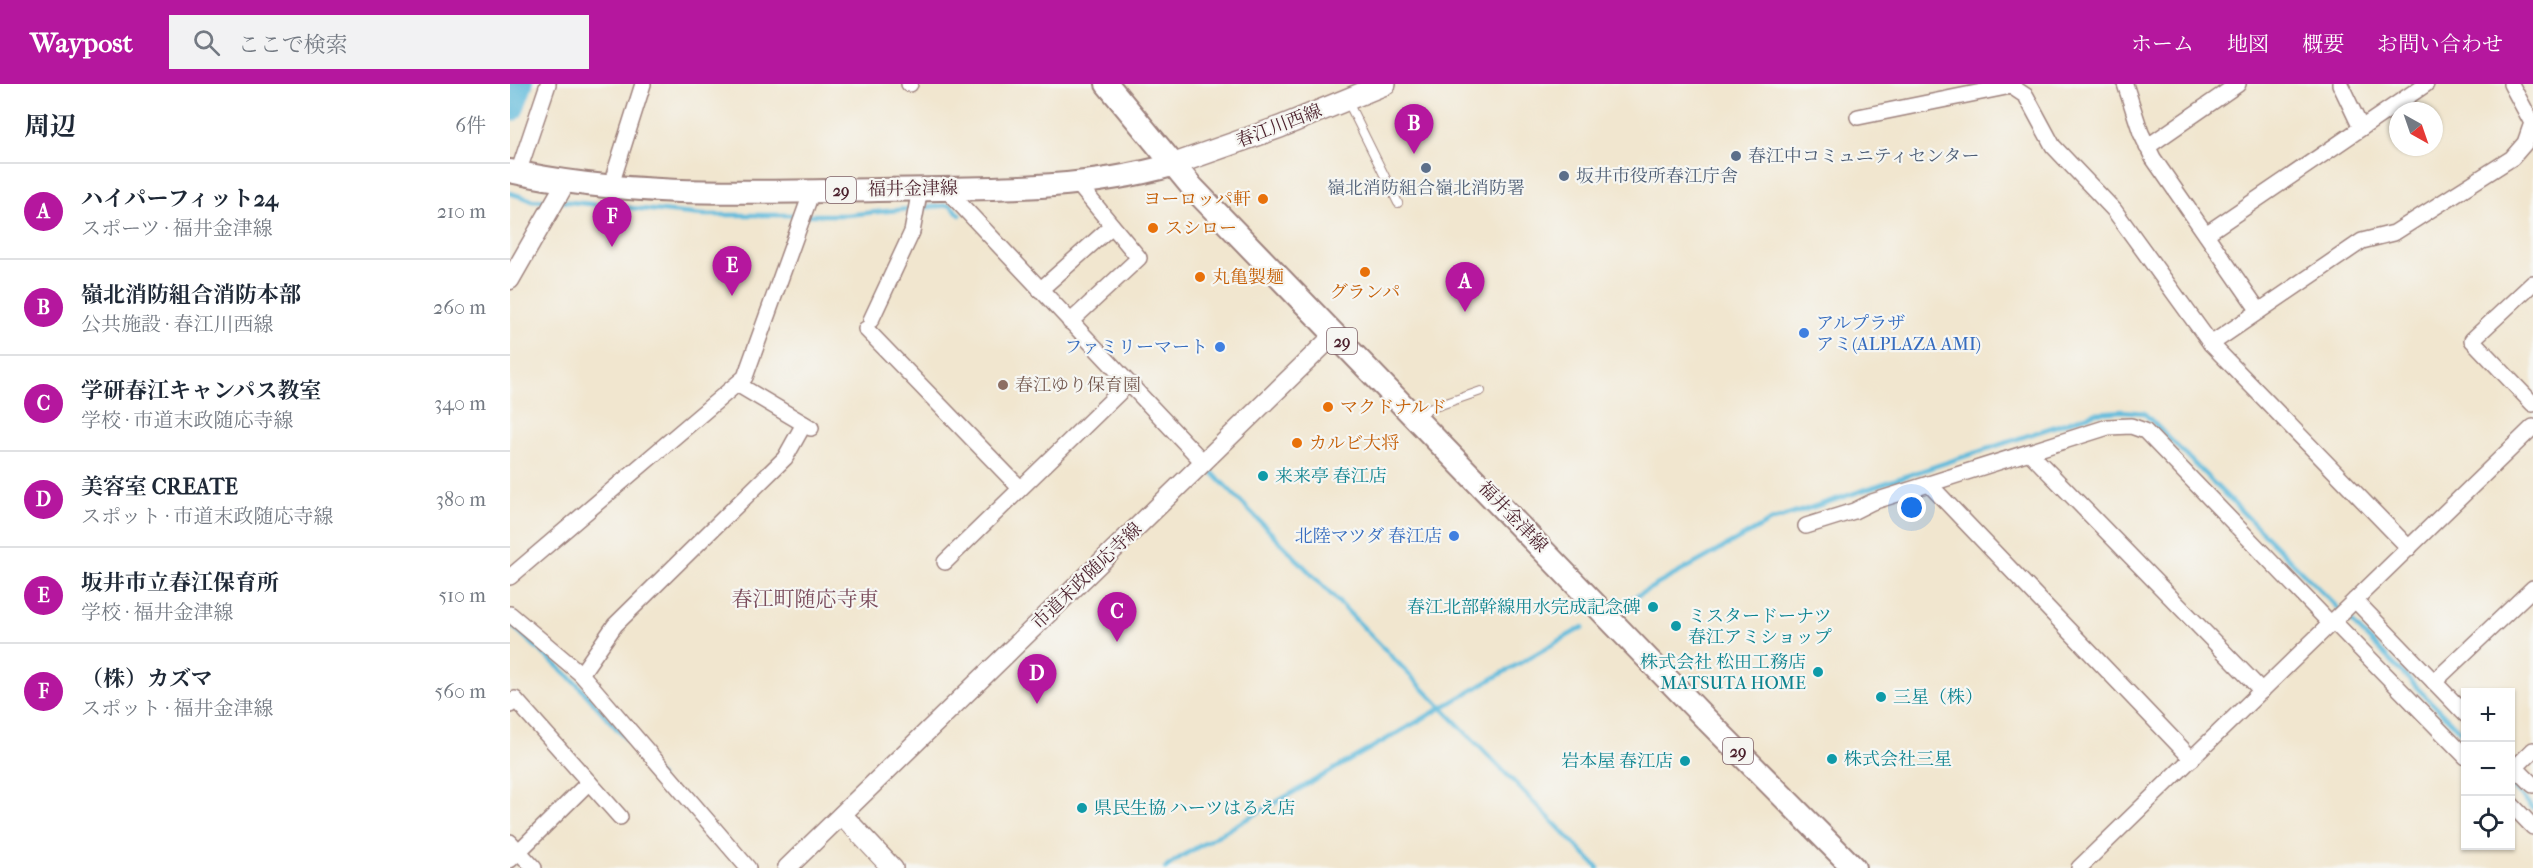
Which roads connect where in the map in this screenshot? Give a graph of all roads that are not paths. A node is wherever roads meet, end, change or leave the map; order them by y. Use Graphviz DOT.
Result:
graph roads {
  1 [pos="548,84"];
  2 [pos="643,84"];
  3 [pos="1107,84"];
  4 [pos="1385,84"];
  5 [pos="2125,84"];
  6 [pos="2238,84"];
  7 [pos="2340,84"];
  8 [pos="2426,84"];
  9 [pos="2511,84"];
  10 [pos="1347,100"];
  11 [pos="1858,117"];
  12 [pos="2361,128"];
  13 [pos="2147,147"];
  14 [pos="1172,165"];
  15 [pos="514,172"];
  16 [pos="566,182"];
  17 [pos="1077,183"];
  18 [pos="610,188"];
  19 [pos="920,189"];
  20 [pos="946,189"];
  21 [pos="812,191"];
  22 [pos="1398,203"];
  23 [pos="1112,226"];
  24 [pos="2206,234"];
  25 [pos="510,280"];
  26 [pos="2533,283"];
  27 [pos="1040,290"];
  28 [pos="2259,311"];
  29 [pos="1070,322"];
  30 [pos="1335,334"];
  31 [pos="2211,344"];
  32 [pos="737,384"];
  33 [pos="1128,384"];
  34 [pos="1480,391"];
  35 [pos="2533,404"];
  36 [pos="1418,419"];
  37 [pos="2531,433"];
  38 [pos="2029,452"];
  39 [pos="1204,463"];
  40 [pos="1929,484"];
  41 [pos="1020,488"];
  42 [pos="1806,526"];
  43 [pos="2409,548"];
  44 [pos="945,562"];
  45 [pos="510,577"];
  46 [pos="2533,588"];
  47 [pos="2355,600"];
  48 [pos="510,614"];
  49 [pos="2332,623"];
  50 [pos="581,674"];
  51 [pos="2434,682"];
  52 [pos="2262,691"];
  53 [pos="510,705"];
  54 [pos="2461,710"];
  55 [pos="2533,750"];
  56 [pos="2461,752"];
  57 [pos="2192,759"];
  58 [pos="2515,763"];
  59 [pos="2515,766"];
  60 [pos="589,782"];
  61 [pos="2533,785"];
  62 [pos="2515,807"];
  63 [pos="840,815"];
  64 [pos="620,817"];
  65 [pos="2533,826"];
  66 [pos="513,851"];
  67 [pos="789,867"];
  68 [pos="534,868"];
  69 [pos="748,868"];
  70 [pos="884,868"];
  71 [pos="895,868"];
  72 [pos="1854,868"];
  73 [pos="2079,868"];
  1 -- 15 [label="street"];
  2 -- 18 [label="street"];
  3 -- 14 [label="main road, 福井金津線 / 29"];
  4 -- 10 [label="main road, 春江川西線"];
  5 -- 13 [label="street"];
  6 -- 13 [label="street"];
  7 -- 12 [label="street"];
  8 -- 12 [label="street"];
  9 -- 28 [label="street"];
  10 -- 14 [label="main road, 春江川西線"];
  10 -- 22 [label="lane"];
  11 -- 31 [label="street"];
  12 -- 24 [label="street"];
  13 -- 24 [label="street"];
  14 -- 17 [label="main road, 福井金津線 / 29"];
  14 -- 30 [label="main road, 福井金津線 / 29"];
  15 -- 16 [label="main road, 福井金津線 / 29"];
  16 -- 18 [label="main road, 福井金津線 / 29"];
  16 -- 25 [label="street"];
  17 -- 20 [label="main road, 福井金津線 / 29"];
  17 -- 23 [label="street"];
  18 -- 21 [label="main road, 福井金津線 / 29"];
  19 -- 20 [label="main road, 福井金津線 / 29"];
  19 -- 21 [label="main road, 福井金津線 / 29"];
  19 -- 41 [label="street"];
  20 -- 27 [label="street"];
  21 -- 32 [label="street"];
  23 -- 27 [label="street"];
  23 -- 29 [label="street"];
  24 -- 28 [label="street"];
  26 -- 35 [label="street"];
  27 -- 29 [label="street"];
  28 -- 31 [label="street"];
  29 -- 33 [label="street"];
  30 -- 36 [label="main road, 福井金津線 / 29"];
  30 -- 39 [label="street, 市道末政随応寺線"];
  31 -- 43 [label="street"];
  32 -- 45 [label="street"];
  32 -- 50 [label="street"];
  33 -- 39 [label="street"];
  33 -- 41 [label="street"];
  34 -- 36 [label="lane"];
  36 -- 72 [label="main road, 福井金津線 / 29"];
  37 -- 43 [label="street"];
  38 -- 40 [label="street"];
  38 -- 49 [label="street"];
  38 -- 52 [label="street"];
  39 -- 63 [label="street, 市道末政随応寺線"];
  40 -- 42 [label="street"];
  40 -- 57 [label="street"];
  41 -- 44 [label="street"];
  43 -- 47 [label="street"];
  46 -- 51 [label="street"];
  47 -- 49 [label="street"];
  47 -- 51 [label="street"];
  48 -- 50 [label="street"];
  49 -- 52 [label="street"];
  49 -- 56 [label="street"];
  50 -- 69 [label="street"];
  51 -- 54 [label="street"];
  52 -- 57 [label="street"];
  53 -- 60 [label="street"];
  55 -- 58 [label="street"];
  57 -- 73 [label="street"];
  59 -- 61 [label="street"];
  60 -- 64 [label="street"];
  60 -- 66 [label="street"];
  62 -- 65 [label="street"];
  63 -- 67 [label="street, 市道末政随応寺線"];
  63 -- 70 [label="lane"];
  63 -- 71 [label="street"];
  66 -- 68 [label="street"];
}
